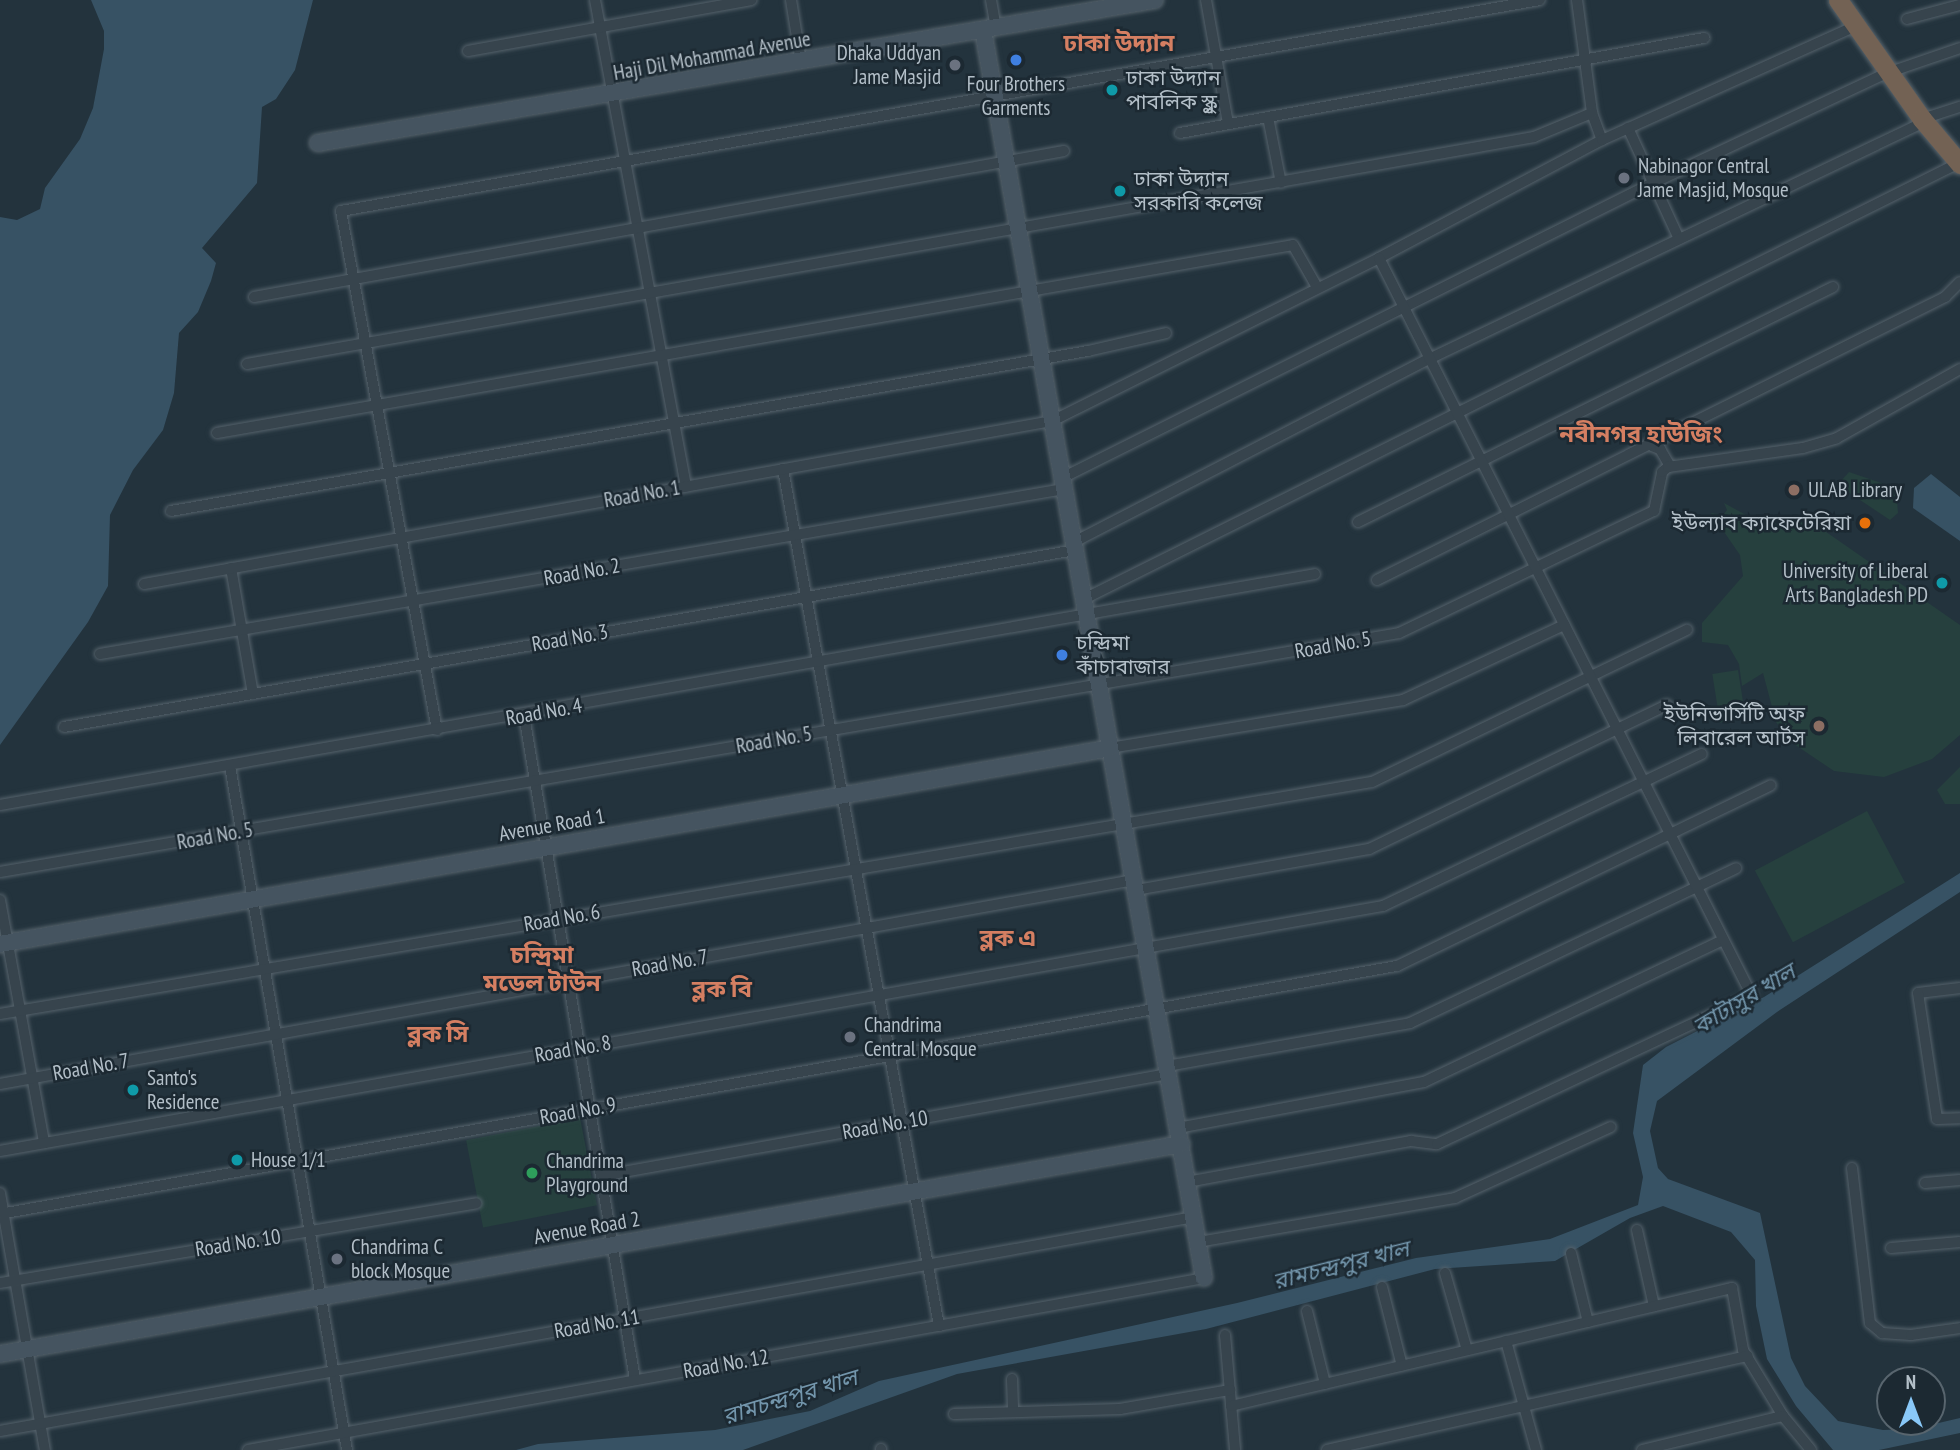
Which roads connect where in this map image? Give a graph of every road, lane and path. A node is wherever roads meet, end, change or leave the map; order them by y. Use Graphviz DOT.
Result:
graph roads {
  1 [pos="595,0"];
  2 [pos="751,0"];
  3 [pos="791,0"];
  4 [pos="991,0"];
  5 [pos="1155,0"];
  6 [pos="1206,0"];
  7 [pos="1540,0"];
  8 [pos="1577,0"];
  9 [pos="1838,0"];
  10 [pos="1960,5"];
  11 [pos="1908,19"];
  12 [pos="600,26"];
  13 [pos="1854,27"];
  14 [pos="989,29"];
  15 [pos="1704,38"];
  16 [pos="1960,48"];
  17 [pos="468,51"];
  18 [pos="1216,57"];
  19 [pos="1587,59"];
  20 [pos="801,62"];
  21 [pos="1887,73"];
  22 [pos="613,95"];
  23 [pos="994,96"];
  24 [pos="1960,107"];
  25 [pos="1592,113"];
  26 [pos="1268,117"];
  27 [pos="1923,120"];
  28 [pos="1228,124"];
  29 [pos="1628,128"];
  30 [pos="1180,133"];
  31 [pos="1602,139"];
  32 [pos="318,143"];
  33 [pos="1065,151"];
  34 [pos="625,160"];
  35 [pos="1006,162"];
  36 [pos="1960,164"];
  37 [pos="1280,183"];
  38 [pos="1653,183"];
  39 [pos="638,228"];
  40 [pos="1018,230"];
  41 [pos="1679,239"];
  42 [pos="1379,258"];
  43 [pos="354,279"];
  44 [pos="1960,282"];
  45 [pos="1317,287"];
  46 [pos="1833,287"];
  47 [pos="1030,294"];
  48 [pos="650,295"];
  49 [pos="254,297"];
  50 [pos="1404,307"];
  51 [pos="1166,333"];
  52 [pos="365,342"];
  53 [pos="662,357"];
  54 [pos="1041,358"];
  55 [pos="1429,359"];
  56 [pos="247,364"];
  57 [pos="1960,369"];
  58 [pos="377,405"];
  59 [pos="1458,415"];
  60 [pos="674,421"];
  61 [pos="1052,421"];
  62 [pos="217,433"];
  63 [pos="1652,446"];
  64 [pos="1482,462"];
  65 [pos="1670,466"];
  66 [pos="783,469"];
  67 [pos="389,472"];
  68 [pos="1063,483"];
  69 [pos="686,486"];
  70 [pos="171,511"];
  71 [pos="1508,515"];
  72 [pos="1358,522"];
  73 [pos="795,535"];
  74 [pos="401,537"];
  75 [pos="1074,546"];
  76 [pos="231,568"];
  77 [pos="1536,569"];
  78 [pos="1315,574"];
  79 [pos="1377,580"];
  80 [pos="144,583"];
  81 [pos="806,597"];
  82 [pos="1084,599"];
  83 [pos="413,601"];
  84 [pos="1087,618"];
  85 [pos="1564,625"];
  86 [pos="242,630"];
  87 [pos="1687,630"];
  88 [pos="100,654"];
  89 [pos="425,664"];
  90 [pos="818,664"];
  91 [pos="1589,674"];
  92 [pos="1099,685"];
  93 [pos="253,694"];
  94 [pos="1667,705"];
  95 [pos="524,715"];
  96 [pos="64,727"];
  97 [pos="1616,727"];
  98 [pos="437,730"];
  99 [pos="830,731"];
  100 [pos="1110,748"];
  101 [pos="1702,754"];
  102 [pos="230,766"];
  103 [pos="1642,779"];
  104 [pos="535,781"];
  105 [pos="1771,785"];
  106 [pos="842,795"];
  107 [pos="0,806"];
  108 [pos="1123,821"];
  109 [pos="241,831"];
  110 [pos="1668,831"];
  111 [pos="546,848"];
  112 [pos="855,867"];
  113 [pos="1736,868"];
  114 [pos="0,873"];
  115 [pos="1135,885"];
  116 [pos="1696,887"];
  117 [pos="253,899"];
  118 [pos="0,900"];
  119 [pos="558,918"];
  120 [pos="866,928"];
  121 [pos="1723,940"];
  122 [pos="4,943"];
  123 [pos="1146,947"];
  124 [pos="264,969"];
  125 [pos="568,982"];
  126 [pos="1960,988"];
  127 [pos="878,995"];
  128 [pos="1156,1007"];
  129 [pos="20,1010"];
  130 [pos="0,1014"];
  131 [pos="276,1034"];
  132 [pos="579,1048"];
  133 [pos="889,1055"];
  134 [pos="1167,1070"];
  135 [pos="32,1078"];
  136 [pos="0,1084"];
  137 [pos="287,1100"];
  138 [pos="590,1109"];
  139 [pos="1960,1118"];
  140 [pos="902,1122"];
  141 [pos="1611,1127"];
  142 [pos="1179,1136"];
  143 [pos="44,1143"];
  144 [pos="0,1151"];
  145 [pos="297,1161"];
  146 [pos="1852,1168"];
  147 [pos="601,1176"];
  148 [pos="1960,1180"];
  149 [pos="1187,1182"];
  150 [pos="1925,1183"];
  151 [pos="914,1191"];
  152 [pos="0,1193"];
  153 [pos="476,1203"];
  154 [pos="2,1213"];
  155 [pos="1194,1217"];
  156 [pos="1637,1230"];
  157 [pos="309,1231"];
  158 [pos="1198,1242"];
  159 [pos="1960,1242"];
  160 [pos="613,1245"];
  161 [pos="1891,1248"];
  162 [pos="1571,1253"];
  163 [pos="928,1264"];
  164 [pos="1444,1273"];
  165 [pos="1205,1278"];
  166 [pos="15,1280"];
  167 [pos="0,1283"];
  168 [pos="1382,1287"];
  169 [pos="321,1297"];
  170 [pos="1654,1306"];
  171 [pos="1307,1311"];
  172 [pos="625,1318"];
  173 [pos="1588,1322"];
  174 [pos="939,1326"];
  175 [pos="1960,1328"];
  176 [pos="1225,1335"];
  177 [pos="1506,1341"];
  178 [pos="27,1349"];
  179 [pos="1467,1350"];
  180 [pos="0,1354"];
  181 [pos="1748,1356"];
  182 [pos="1402,1366"];
  183 [pos="333,1371"];
  184 [pos="1013,1379"];
  185 [pos="635,1380"];
  186 [pos="1325,1384"];
  187 [pos="1230,1390"];
  188 [pos="1231,1406"];
  189 [pos="1525,1407"];
  190 [pos="1013,1411"];
  191 [pos="954,1414"];
  192 [pos="1783,1416"];
  193 [pos="41,1423"];
  194 [pos="0,1431"];
  195 [pos="344,1433"];
  196 [pos="1681,1446"];
  197 [pos="45,1450"];
  198 [pos="248,1450"];
  199 [pos="347,1450"];
  200 [pos="1235,1450"];
  201 [pos="1327,1450"];
  202 [pos="1536,1450"];
  203 [pos="1642,1450"];
  204 [pos="1811,1450"];
  1 -- 12 [label="street"];
  2 -- 12 [label="street"];
  3 -- 20 [label="street"];
  4 -- 14 [label="street"];
  5 -- 14 [label="street, Haji Dil Mohammad Avenue"];
  6 -- 18 [label="street"];
  7 -- 18 [label="street"];
  8 -- 19 [label="street"];
  9 -- 13 [label="highway"];
  10 -- 11 [label="street"];
  12 -- 17 [label="street"];
  12 -- 22 [label="street"];
  13 -- 21 [label="highway"];
  13 -- 29 [label="street, Road No. 1"];
  14 -- 20 [label="street, Haji Dil Mohammad Avenue"];
  14 -- 23 [label="street"];
  15 -- 19 [label="street"];
  16 -- 21 [label="street, Road No. 2"];
  18 -- 23 [label="street"];
  18 -- 28 [label="street"];
  19 -- 25 [label="street"];
  19 -- 26 [label="street"];
  20 -- 22 [label="street, Haji Dil Mohammad Avenue"];
  21 -- 27 [label="highway"];
  21 -- 38 [label="street, Road No. 2"];
  22 -- 32 [label="street, Haji Dil Mohammad Avenue"];
  22 -- 34 [label="street"];
  23 -- 34 [label="street"];
  23 -- 35 [label="street"];
  24 -- 27 [label="street, Road No. 3"];
  25 -- 31 [label="street"];
  25 -- 37 [label="street"];
  26 -- 28 [label="street"];
  26 -- 37 [label="street"];
  27 -- 36 [label="highway"];
  27 -- 41 [label="street, Road No. 3"];
  28 -- 30 [label="street"];
  29 -- 31 [label="street, Road No. 1"];
  29 -- 38 [label="street"];
  31 -- 42 [label="street, Road No. 1"];
  33 -- 35 [label="street"];
  34 -- 39 [label="street"];
  34 -- 43 [label="street"];
  35 -- 39 [label="street"];
  35 -- 40 [label="street"];
  36 -- 59 [label="street"];
  37 -- 40 [label="street"];
  38 -- 41 [label="street"];
  38 -- 50 [label="street, Road No. 2"];
  39 -- 43 [label="street"];
  39 -- 48 [label="street"];
  40 -- 47 [label="street"];
  40 -- 48 [label="street"];
  41 -- 55 [label="street, Road No. 3"];
  42 -- 45 [label="street, Road No. 1"];
  42 -- 50 [label="street"];
  43 -- 49 [label="street"];
  43 -- 52 [label="street"];
  44 -- 63 [label="street"];
  45 -- 47 [label="street"];
  45 -- 61 [label="street, Road No. 1"];
  46 -- 64 [label="street"];
  47 -- 53 [label="street"];
  47 -- 54 [label="street"];
  48 -- 52 [label="street"];
  48 -- 53 [label="street"];
  50 -- 55 [label="street"];
  50 -- 68 [label="street, Road No. 2"];
  51 -- 54 [label="street"];
  52 -- 56 [label="street"];
  52 -- 58 [label="street"];
  53 -- 58 [label="street"];
  53 -- 60 [label="street"];
  54 -- 60 [label="street"];
  54 -- 61 [label="street"];
  55 -- 59 [label="street"];
  55 -- 75 [label="street, Road No. 3"];
  57 -- 65 [label="street"];
  58 -- 62 [label="street"];
  58 -- 67 [label="street"];
  59 -- 64 [label="street"];
  59 -- 82 [label="street"];
  60 -- 67 [label="street"];
  60 -- 69 [label="street"];
  61 -- 66 [label="street, Road No. 1"];
  61 -- 68 [label="street"];
  63 -- 65 [label="street"];
  63 -- 71 [label="street"];
  64 -- 71 [label="street"];
  64 -- 72 [label="street"];
  65 -- 77 [label="street, Road No. 5"];
  66 -- 69 [label="street, Road No. 1"];
  66 -- 73 [label="street"];
  67 -- 70 [label="street"];
  67 -- 74 [label="street"];
  68 -- 73 [label="street, Road No. 2"];
  68 -- 75 [label="street"];
  69 -- 74 [label="street, Road No. 1"];
  71 -- 77 [label="street"];
  71 -- 79 [label="street"];
  73 -- 81 [label="street"];
  73 -- 83 [label="street, Road No. 2"];
  74 -- 76 [label="street, Road No. 1"];
  74 -- 83 [label="street"];
  75 -- 81 [label="street, Road No. 3"];
  75 -- 82 [label="street"];
  76 -- 80 [label="street, Road No. 1"];
  76 -- 86 [label="street"];
  77 -- 85 [label="street"];
  77 -- 92 [label="street, Road No. 5"];
  78 -- 84 [label="street, Road No. 4"];
  81 -- 89 [label="street, Road No. 3"];
  81 -- 90 [label="street"];
  82 -- 84 [label="street"];
  83 -- 86 [label="street, Road No. 2"];
  83 -- 89 [label="street"];
  84 -- 90 [label="street, Road No. 4"];
  84 -- 92 [label="street"];
  85 -- 91 [label="street"];
  85 -- 100 [label="street"];
  86 -- 88 [label="street, Road No. 2"];
  86 -- 93 [label="street"];
  87 -- 91 [label="street, Road No. 6"];
  89 -- 93 [label="street, Road No. 3"];
  89 -- 98 [label="street"];
  90 -- 95 [label="street, Road No. 4"];
  90 -- 99 [label="street"];
  91 -- 97 [label="street"];
  91 -- 108 [label="street, Road No. 6"];
  92 -- 99 [label="street, Road No. 5"];
  92 -- 100 [label="street"];
  93 -- 96 [label="street, Road No. 3"];
  94 -- 97 [label="street, Road No. 7"];
  95 -- 98 [label="street, Road No. 4"];
  95 -- 104 [label="street"];
  97 -- 103 [label="street"];
  97 -- 115 [label="street, Road No. 7"];
  98 -- 102 [label="street, Road No. 4"];
  99 -- 104 [label="street, Road No. 5"];
  99 -- 106 [label="street"];
  100 -- 106 [label="street, Avenue Road 1"];
  100 -- 108 [label="street"];
  101 -- 103 [label="street, Road No. 8"];
  102 -- 107 [label="street, Road No. 4"];
  102 -- 109 [label="street"];
  103 -- 110 [label="street"];
  103 -- 123 [label="street, Road No. 8"];
  104 -- 109 [label="street, Road No. 5"];
  104 -- 111 [label="street"];
  105 -- 110 [label="street, Road No. 9"];
  106 -- 111 [label="street, Avenue Road 1"];
  106 -- 112 [label="street"];
  108 -- 112 [label="street, Road No. 6"];
  108 -- 115 [label="street"];
  109 -- 114 [label="street, Road No. 5"];
  109 -- 117 [label="street"];
  110 -- 116 [label="street"];
  110 -- 128 [label="street, Road No. 9"];
  111 -- 117 [label="street, Avenue Road 1"];
  111 -- 119 [label="street"];
  112 -- 119 [label="street, Road No. 6"];
  112 -- 120 [label="street"];
  113 -- 116 [label="street, Road No. 10"];
  115 -- 120 [label="street, Road No. 7"];
  115 -- 123 [label="street"];
  116 -- 121 [label="street"];
  116 -- 134 [label="street, Road No. 10"];
  117 -- 122 [label="street, Avenue Road 1"];
  117 -- 124 [label="street"];
  118 -- 122 [label="street"];
  119 -- 124 [label="street, Road No. 6"];
  119 -- 125 [label="street"];
  120 -- 125 [label="street, Road No. 7"];
  120 -- 127 [label="street"];
  121 -- 142 [label="street"];
  121 -- 149 [label="street"];
  122 -- 129 [label="street"];
  123 -- 127 [label="street, Road No. 8"];
  123 -- 128 [label="street"];
  124 -- 129 [label="street, Road No. 6"];
  124 -- 131 [label="street"];
  125 -- 131 [label="street, Road No. 7"];
  125 -- 132 [label="street"];
  126 -- 139 [label="street"];
  127 -- 132 [label="street, Road No. 8"];
  127 -- 133 [label="street"];
  128 -- 133 [label="street, Road No. 9"];
  128 -- 134 [label="street"];
  129 -- 130 [label="street, Road No. 6"];
  129 -- 135 [label="street"];
  131 -- 135 [label="street, Road No. 7"];
  131 -- 137 [label="street"];
  132 -- 137 [label="street, Road No. 8"];
  132 -- 138 [label="street"];
  133 -- 138 [label="street, Road No. 9"];
  133 -- 140 [label="street"];
  134 -- 140 [label="street, Road No. 10"];
  134 -- 142 [label="street"];
  135 -- 136 [label="street, Road No. 7"];
  135 -- 143 [label="street"];
  137 -- 143 [label="street, Road No. 8"];
  137 -- 145 [label="street"];
  138 -- 145 [label="street, Road No. 9"];
  138 -- 147 [label="street"];
  140 -- 147 [label="street, Road No. 10"];
  140 -- 151 [label="street"];
  141 -- 158 [label="street"];
  142 -- 149 [label="street"];
  142 -- 151 [label="street, Avenue Road 2"];
  143 -- 144 [label="street, Road No. 8"];
  145 -- 154 [label="street, Road No. 9"];
  145 -- 157 [label="street"];
  146 -- 175 [label="street"];
  147 -- 160 [label="street"];
  148 -- 150 [label="street"];
  149 -- 155 [label="street"];
  151 -- 160 [label="street, Avenue Road 2"];
  151 -- 163 [label="street"];
  152 -- 154 [label="street"];
  153 -- 157 [label="street, Road No. 10"];
  154 -- 166 [label="street"];
  155 -- 158 [label="street"];
  155 -- 163 [label="street, Road No. 11"];
  156 -- 170 [label="street"];
  157 -- 166 [label="street, Road No. 10"];
  157 -- 169 [label="street"];
  158 -- 165 [label="street"];
  159 -- 161 [label="street"];
  160 -- 169 [label="street, Avenue Road 2"];
  160 -- 172 [label="street"];
  162 -- 173 [label="street"];
  163 -- 172 [label="street, Road No. 11"];
  163 -- 174 [label="street"];
  164 -- 179 [label="street"];
  165 -- 174 [label="street, Road No. 12"];
  166 -- 167 [label="street, Road No. 10"];
  166 -- 178 [label="street"];
  168 -- 182 [label="street"];
  169 -- 178 [label="street, Avenue Road 2"];
  169 -- 183 [label="street"];
  170 -- 173 [label="street"];
  170 -- 181 [label="street"];
  171 -- 186 [label="street"];
  172 -- 183 [label="street, Road No. 11"];
  172 -- 185 [label="street"];
  173 -- 177 [label="street"];
  174 -- 185 [label="street, Road No. 12"];
  176 -- 187 [label="street"];
  177 -- 179 [label="street"];
  177 -- 189 [label="street"];
  178 -- 180 [label="street, Avenue Road 2"];
  178 -- 193 [label="street"];
  179 -- 182 [label="street"];
  181 -- 189 [label="street"];
  181 -- 192 [label="street"];
  182 -- 186 [label="street"];
  183 -- 193 [label="street, Road No. 11"];
  183 -- 195 [label="street"];
  184 -- 190 [label="street"];
  185 -- 195 [label="street, Road No. 12"];
  186 -- 188 [label="street"];
  187 -- 188 [label="street"];
  187 -- 190 [label="street"];
  188 -- 200 [label="street"];
  189 -- 201 [label="street"];
  189 -- 202 [label="street"];
  190 -- 191 [label="street"];
  192 -- 196 [label="street"];
  192 -- 204 [label="street"];
  193 -- 194 [label="street, Road No. 11"];
  193 -- 197 [label="street"];
  195 -- 198 [label="street, Road No. 12"];
  195 -- 199 [label="street"];
  196 -- 203 [label="street"];
}
